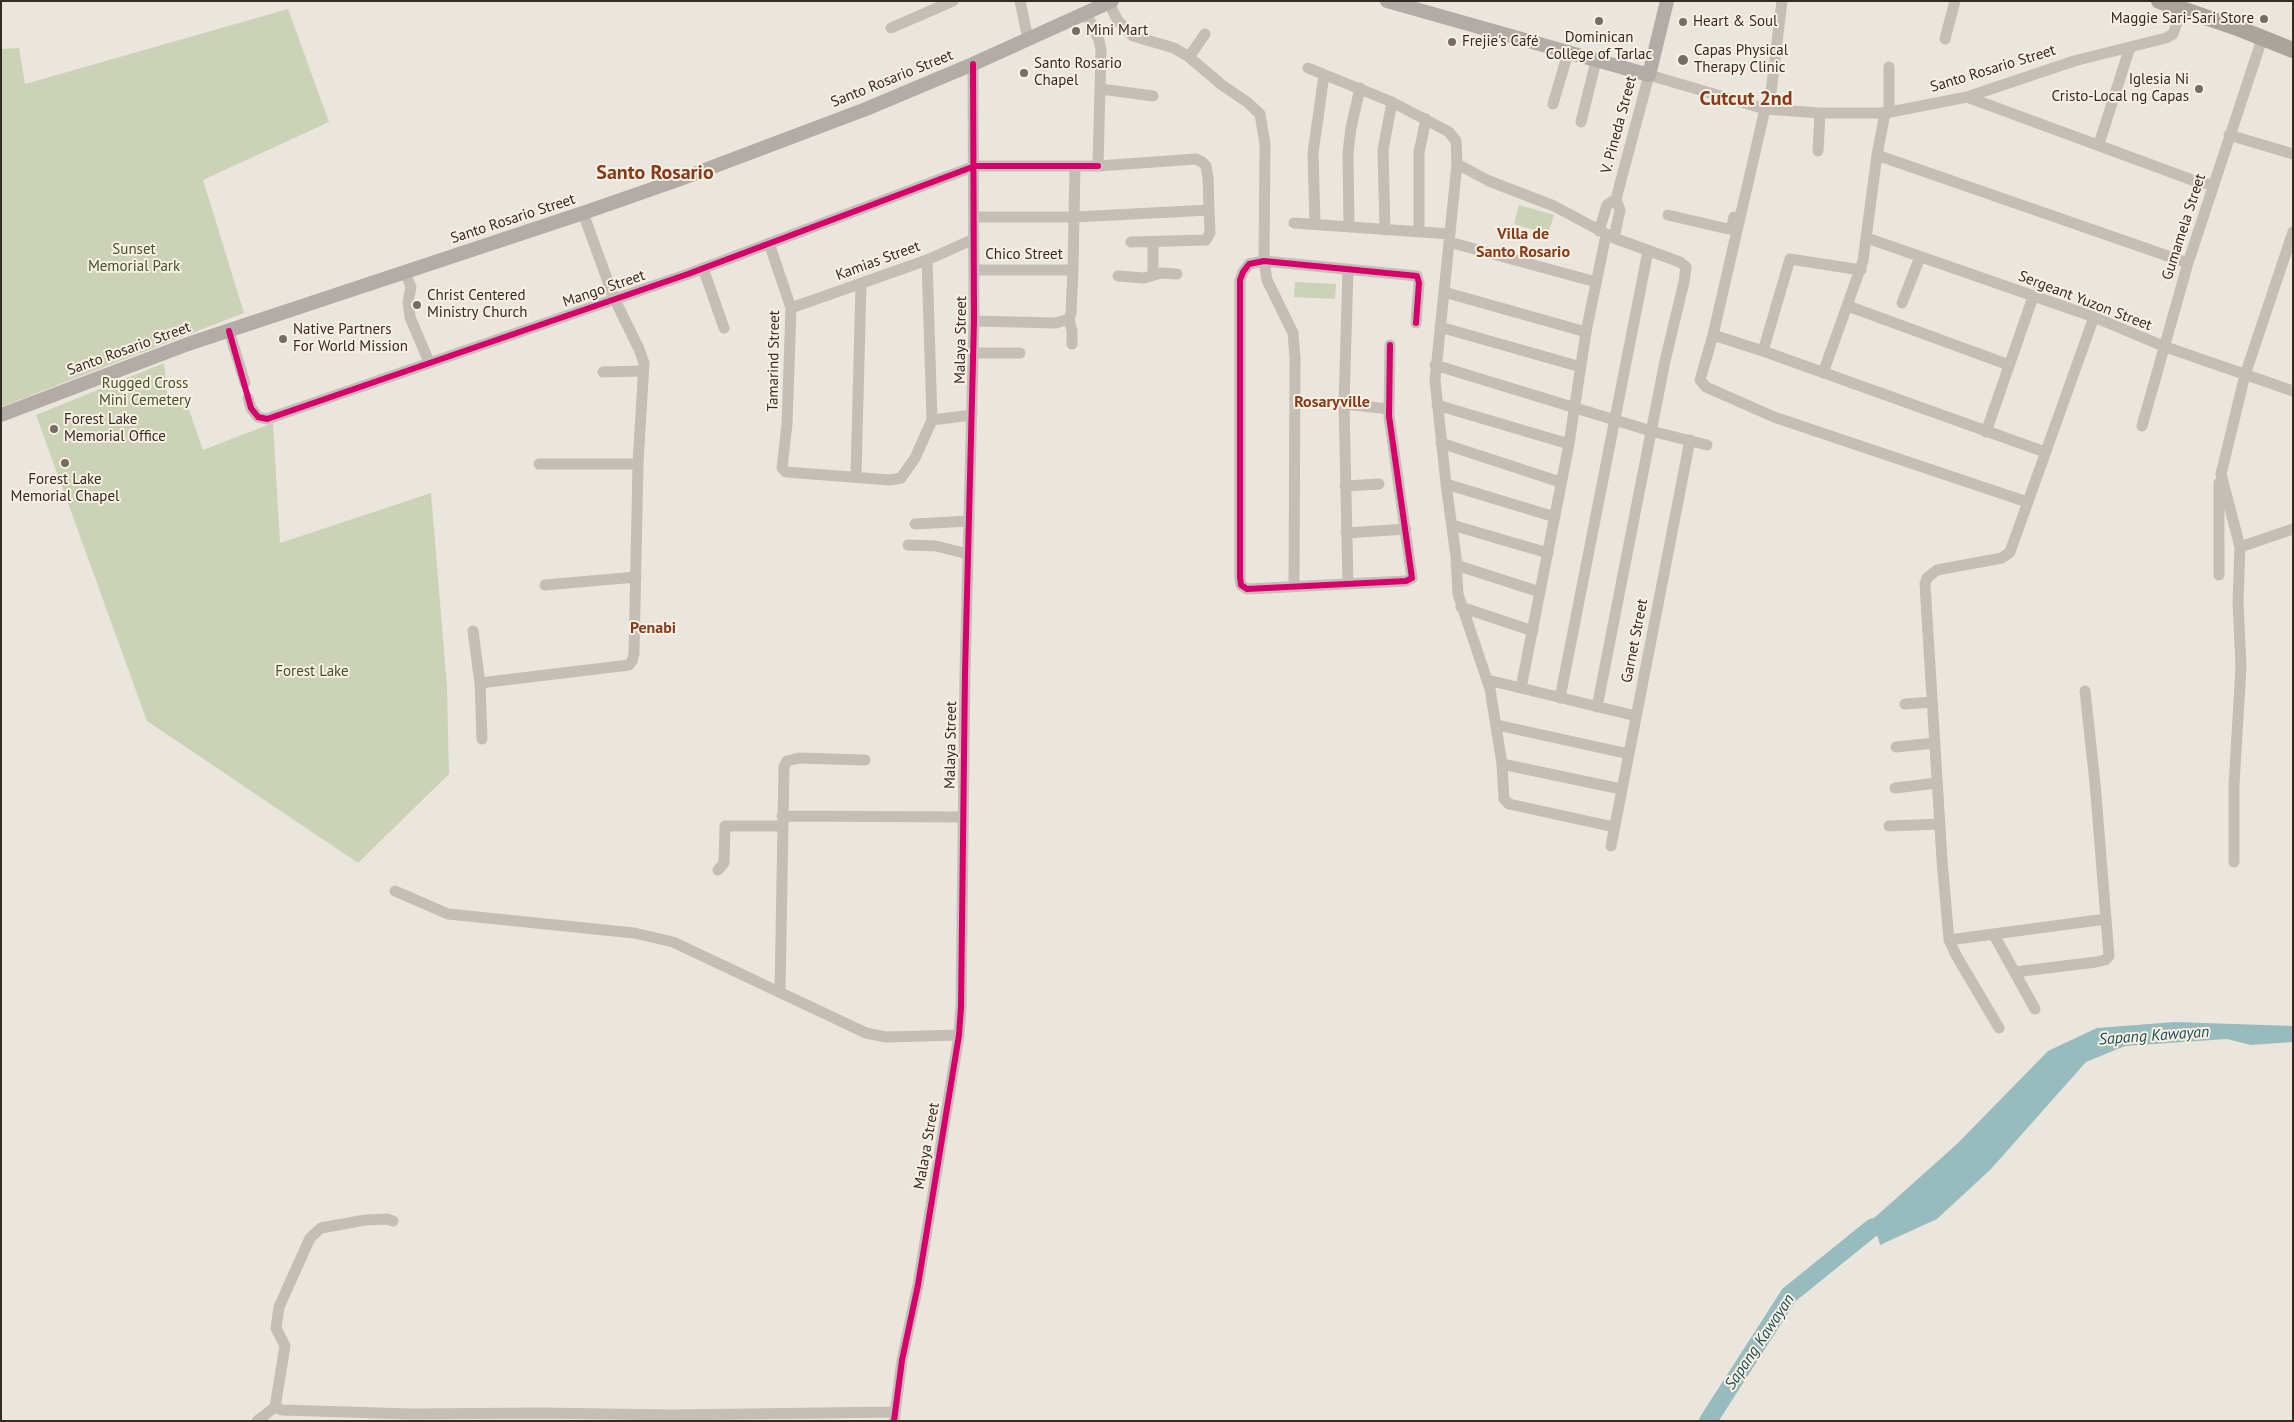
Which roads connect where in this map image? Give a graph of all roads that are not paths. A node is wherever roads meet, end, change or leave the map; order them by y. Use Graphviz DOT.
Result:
graph roads {
  1 [pos="953,1"];
  2 [pos="1020,1"];
  3 [pos="1387,1"];
  4 [pos="1666,1"];
  5 [pos="1782,1"];
  6 [pos="1956,1"];
  7 [pos="2159,1"];
  8 [pos="1110,2"];
  9 [pos="1407,4"];
  10 [pos="2182,9"];
  11 [pos="1086,13"];
  12 [pos="891,28"];
  13 [pos="1205,34"];
  14 [pos="1028,38"];
  15 [pos="1945,39"];
  16 [pos="2262,39"];
  17 [pos="2130,47"];
  18 [pos="2293,50"];
  19 [pos="1568,53"];
  20 [pos="1189,57"];
  21 [pos="1596,61"];
  22 [pos="973,64"];
  23 [pos="1889,67"];
  24 [pos="1308,68"];
  25 [pos="1324,75"];
  26 [pos="1649,75"];
  27 [pos="1360,88"];
  28 [pos="1102,89"];
  29 [pos="1153,96"];
  30 [pos="1966,96"];
  31 [pos="1392,102"];
  32 [pos="1552,104"];
  33 [pos="1767,109"];
  34 [pos="1820,113"];
  35 [pos="1887,113"];
  36 [pos="1426,120"];
  37 [pos="1581,122"];
  38 [pos="2230,135"];
  39 [pos="2099,144"];
  40 [pos="1818,152"];
  41 [pos="2293,154"];
  42 [pos="1877,155"];
  43 [pos="1457,164"];
  44 [pos="975,166"];
  45 [pos="1075,166"];
  46 [pos="1098,166"];
  47 [pos="2213,185"];
  48 [pos="1209,210"];
  49 [pos="1740,212"];
  50 [pos="583,214"];
  51 [pos="1668,215"];
  52 [pos="975,217"];
  53 [pos="1074,217"];
  54 [pos="1294,223"];
  55 [pos="1315,223"];
  56 [pos="1349,227"];
  57 [pos="1385,230"];
  58 [pos="1419,232"];
  59 [pos="2293,232"];
  60 [pos="1606,235"];
  61 [pos="1449,238"];
  62 [pos="1867,238"];
  63 [pos="974,239"];
  64 [pos="1131,242"];
  65 [pos="1152,242"];
  66 [pos="770,243"];
  67 [pos="1648,251"];
  68 [pos="1920,257"];
  69 [pos="927,260"];
  70 [pos="1264,261"];
  71 [pos="2188,263"];
  72 [pos="703,268"];
  73 [pos="1348,269"];
  74 [pos="974,270"];
  75 [pos="1073,270"];
  76 [pos="1861,270"];
  77 [pos="405,272"];
  78 [pos="1153,274"];
  79 [pos="1177,274"];
  80 [pos="1118,276"];
  81 [pos="1596,282"];
  82 [pos="861,284"];
  83 [pos="1444,292"];
  84 [pos="2033,296"];
  85 [pos="614,298"];
  86 [pos="1902,303"];
  87 [pos="1848,306"];
  88 [pos="792,308"];
  89 [pos="2094,317"];
  90 [pos="1069,319"];
  91 [pos="974,321"];
  92 [pos="1416,323"];
  93 [pos="1440,327"];
  94 [pos="724,328"];
  95 [pos="229,331"];
  96 [pos="1586,332"];
  97 [pos="1713,335"];
  98 [pos="1072,344"];
  99 [pos="1390,345"];
  100 [pos="2163,346"];
  101 [pos="1763,351"];
  102 [pos="973,354"];
  103 [pos="1020,354"];
  104 [pos="430,362"];
  105 [pos="1435,365"];
  106 [pos="2008,365"];
  107 [pos="1581,367"];
  108 [pos="644,371"];
  109 [pos="603,372"];
  110 [pos="1824,373"];
  111 [pos="2245,375"];
  112 [pos="245,383"];
  113 [pos="2293,391"];
  114 [pos="248,398"];
  115 [pos="1344,404"];
  116 [pos="1437,404"];
  117 [pos="1575,406"];
  118 [pos="1388,409"];
  119 [pos="1,415"];
  120 [pos="972,415"];
  121 [pos="1616,419"];
  122 [pos="932,420"];
  123 [pos="2142,426"];
  124 [pos="1651,431"];
  125 [pos="1986,432"];
  126 [pos="1690,440"];
  127 [pos="1441,443"];
  128 [pos="1569,444"];
  129 [pos="1707,445"];
  130 [pos="2044,452"];
  131 [pos="540,464"];
  132 [pos="638,464"];
  133 [pos="2221,474"];
  134 [pos="856,476"];
  135 [pos="1560,482"];
  136 [pos="1379,484"];
  137 [pos="1446,484"];
  138 [pos="1345,486"];
  139 [pos="2027,502"];
  140 [pos="1555,517"];
  141 [pos="969,522"];
  142 [pos="915,524"];
  143 [pos="1452,525"];
  144 [pos="1406,529"];
  145 [pos="2293,529"];
  146 [pos="1346,533"];
  147 [pos="908,545"];
  148 [pos="2240,547"];
  149 [pos="1548,553"];
  150 [pos="968,554"];
  151 [pos="1456,565"];
  152 [pos="2219,575"];
  153 [pos="636,577"];
  154 [pos="1348,584"];
  155 [pos="546,585"];
  156 [pos="1294,586"];
  157 [pos="1540,592"];
  158 [pos="1461,607"];
  159 [pos="473,631"];
  160 [pos="1533,631"];
  161 [pos="1488,680"];
  162 [pos="480,682"];
  163 [pos="1521,688"];
  164 [pos="2085,691"];
  165 [pos="1560,698"];
  166 [pos="1932,702"];
  167 [pos="1905,704"];
  168 [pos="1597,707"];
  169 [pos="1636,716"];
  170 [pos="1497,725"];
  171 [pos="482,739"];
  172 [pos="1935,743"];
  173 [pos="1896,747"];
  174 [pos="1629,754"];
  175 [pos="865,760"];
  176 [pos="1502,764"];
  177 [pos="1937,783"];
  178 [pos="1894,788"];
  179 [pos="1621,789"];
  180 [pos="962,817"];
  181 [pos="782,821"];
  182 [pos="1940,824"];
  183 [pos="1889,826"];
  184 [pos="1614,827"];
  185 [pos="1610,846"];
  186 [pos="2234,862"];
  187 [pos="718,870"];
  188 [pos="395,891"];
  189 [pos="2106,919"];
  190 [pos="1994,936"];
  191 [pos="1949,940"];
  192 [pos="2015,972"];
  193 [pos="780,992"];
  194 [pos="2035,1009"];
  195 [pos="1999,1028"];
  196 [pos="959,1034"];
  197 [pos="393,1221"];
  198 [pos="275,1407"];
  199 [pos="894,1417"];
  200 [pos="257,1421"];
  1 -- 12 [label="street"];
  2 -- 14 [label="street"];
  3 -- 9 [label="main road, Santo Rosario Street"];
  4 -- 26 [label="main road, V. Pineda Street"];
  5 -- 33 [label="street"];
  6 -- 15 [label="street"];
  7 -- 10 [label="highway"];
  8 -- 11 [label="main road, Santo Rosario Street"];
  8 -- 20 [label="street"];
  9 -- 19 [label="main road, Santo Rosario Street"];
  10 -- 16 [label="highway"];
  10 -- 17 [label="street, Santo Rosario Street"];
  11 -- 14 [label="main road, Santo Rosario Street"];
  11 -- 28 [label="street"];
  13 -- 20 [label="street"];
  14 -- 22 [label="main road, Santo Rosario Street"];
  16 -- 18 [label="highway"];
  16 -- 38 [label="street, Gumamela Street"];
  17 -- 30 [label="street, Santo Rosario Street"];
  17 -- 39 [label="street"];
  19 -- 21 [label="main road, Santo Rosario Street"];
  19 -- 32 [label="street"];
  20 -- 70 [label="street"];
  21 -- 26 [label="main road, Santo Rosario Street"];
  21 -- 37 [label="street"];
  22 -- 44 [label="street, Malaya Street"];
  22 -- 50 [label="main road, Santo Rosario Street"];
  23 -- 35 [label="street"];
  24 -- 25 [label="street"];
  25 -- 27 [label="street"];
  25 -- 55 [label="street"];
  26 -- 33 [label="street, Santo Rosario Street"];
  26 -- 60 [label="street, V. Pineda Street"];
  27 -- 31 [label="street"];
  27 -- 56 [label="street"];
  28 -- 29 [label="street"];
  28 -- 46 [label="street"];
  30 -- 35 [label="street, Santo Rosario Street"];
  30 -- 39 [label="street"];
  31 -- 36 [label="street"];
  31 -- 57 [label="street"];
  33 -- 34 [label="street, Santo Rosario Street"];
  33 -- 49 [label="street"];
  34 -- 35 [label="street, Santo Rosario Street"];
  34 -- 40 [label="street"];
  35 -- 42 [label="street"];
  36 -- 43 [label="street"];
  36 -- 58 [label="street"];
  38 -- 41 [label="street"];
  38 -- 47 [label="street, Gumamela Street"];
  39 -- 47 [label="street"];
  42 -- 62 [label="street"];
  42 -- 71 [label="street"];
  43 -- 60 [label="street"];
  43 -- 61 [label="street"];
  44 -- 45 [label="street"];
  44 -- 52 [label="street, Malaya Street"];
  44 -- 66 [label="street, Mango Street"];
  45 -- 46 [label="street"];
  45 -- 53 [label="street"];
  46 -- 48 [label="street"];
  47 -- 71 [label="street, Gumamela Street"];
  48 -- 53 [label="street"];
  48 -- 65 [label="street"];
  49 -- 51 [label="street"];
  49 -- 97 [label="street"];
  50 -- 77 [label="main road, Santo Rosario Street"];
  50 -- 85 [label="street"];
  52 -- 53 [label="street"];
  52 -- 63 [label="street, Malaya Street"];
  53 -- 75 [label="street"];
  54 -- 55 [label="street"];
  55 -- 56 [label="street"];
  56 -- 57 [label="street"];
  57 -- 58 [label="street"];
  58 -- 61 [label="street"];
  59 -- 111 [label="street"];
  60 -- 67 [label="street"];
  60 -- 81 [label="street, V. Pineda Street"];
  61 -- 81 [label="street"];
  61 -- 83 [label="street"];
  62 -- 68 [label="street, Sergeant Yuzon Street"];
  62 -- 76 [label="street"];
  63 -- 69 [label="street, Kamias Street"];
  63 -- 74 [label="street, Malaya Street"];
  64 -- 65 [label="street"];
  65 -- 78 [label="street"];
  66 -- 72 [label="street, Mango Street"];
  66 -- 88 [label="street, Tamarind Street"];
  67 -- 121 [label="street"];
  67 -- 124 [label="street"];
  68 -- 84 [label="street, Sergeant Yuzon Street"];
  68 -- 86 [label="street"];
  69 -- 82 [label="street, Kamias Street"];
  69 -- 122 [label="street"];
  70 -- 73 [label="street"];
  70 -- 156 [label="street"];
  70 -- 156 [label="street"];
  71 -- 100 [label="street, Gumamela Street"];
  72 -- 85 [label="street, Mango Street"];
  72 -- 94 [label="street"];
  73 -- 92 [label="street"];
  73 -- 115 [label="street"];
  74 -- 75 [label="street, Chico Street"];
  74 -- 91 [label="street, Malaya Street"];
  75 -- 90 [label="street"];
  76 -- 87 [label="street"];
  76 -- 101 [label="street"];
  77 -- 95 [label="main road, Santo Rosario Street"];
  77 -- 104 [label="street"];
  78 -- 79 [label="street"];
  78 -- 80 [label="street"];
  81 -- 96 [label="street, V. Pineda Street"];
  82 -- 88 [label="street, Kamias Street"];
  82 -- 134 [label="street"];
  83 -- 93 [label="street"];
  83 -- 96 [label="street"];
  84 -- 89 [label="street, Sergeant Yuzon Street"];
  84 -- 106 [label="street"];
  85 -- 104 [label="street, Mango Street"];
  85 -- 108 [label="street"];
  87 -- 106 [label="street"];
  87 -- 110 [label="street"];
  88 -- 134 [label="street, Tamarind Street"];
  89 -- 100 [label="street, Sergeant Yuzon Street"];
  89 -- 130 [label="street"];
  90 -- 91 [label="street"];
  90 -- 98 [label="street"];
  91 -- 102 [label="street, Malaya Street"];
  93 -- 105 [label="street"];
  93 -- 107 [label="street"];
  95 -- 112 [label="street"];
  95 -- 119 [label="main road, Santo Rosario Street"];
  96 -- 107 [label="street, V. Pineda Street"];
  97 -- 101 [label="street"];
  97 -- 139 [label="street"];
  99 -- 118 [label="street"];
  100 -- 111 [label="street, Sergeant Yuzon Street"];
  100 -- 123 [label="street, Gumamela Street"];
  101 -- 110 [label="street"];
  102 -- 103 [label="street"];
  102 -- 120 [label="street, Malaya Street"];
  104 -- 114 [label="street, Mango Street"];
  105 -- 116 [label="street"];
  105 -- 117 [label="street"];
  106 -- 125 [label="street"];
  107 -- 117 [label="street, V. Pineda Street"];
  108 -- 109 [label="street"];
  108 -- 132 [label="street"];
  110 -- 125 [label="street"];
  111 -- 113 [label="street, Sergeant Yuzon Street"];
  111 -- 133 [label="street"];
  115 -- 118 [label="street"];
  115 -- 138 [label="street"];
  116 -- 127 [label="street"];
  116 -- 128 [label="street"];
  117 -- 121 [label="street"];
  117 -- 128 [label="street, V. Pineda Street"];
  118 -- 144 [label="street"];
  120 -- 122 [label="street"];
  120 -- 141 [label="street, Malaya Street"];
  121 -- 124 [label="street"];
  121 -- 165 [label="street"];
  122 -- 134 [label="street"];
  124 -- 126 [label="street"];
  124 -- 168 [label="street"];
  125 -- 130 [label="street"];
  126 -- 129 [label="street"];
  126 -- 169 [label="street, Garnet Street"];
  127 -- 135 [label="street"];
  127 -- 137 [label="street"];
  128 -- 135 [label="street, V. Pineda Street"];
  130 -- 139 [label="street"];
  131 -- 132 [label="street"];
  132 -- 153 [label="street"];
  133 -- 148 [label="street"];
  133 -- 152 [label="street"];
  135 -- 140 [label="street, V. Pineda Street"];
  136 -- 138 [label="street"];
  137 -- 140 [label="street"];
  137 -- 143 [label="street"];
  138 -- 146 [label="street"];
  139 -- 166 [label="street"];
  140 -- 149 [label="street, V. Pineda Street"];
  141 -- 142 [label="street"];
  141 -- 150 [label="street, Malaya Street"];
  143 -- 149 [label="street"];
  143 -- 151 [label="street"];
  144 -- 146 [label="street"];
  144 -- 154 [label="street"];
  145 -- 148 [label="street"];
  146 -- 154 [label="street"];
  147 -- 150 [label="street"];
  148 -- 186 [label="street"];
  149 -- 157 [label="street, V. Pineda Street"];
  150 -- 180 [label="street, Malaya Street"];
  151 -- 157 [label="street"];
  151 -- 158 [label="street"];
  153 -- 155 [label="street"];
  153 -- 162 [label="street"];
  154 -- 156 [label="street"];
  157 -- 160 [label="street, V. Pineda Street"];
  158 -- 160 [label="street"];
  158 -- 161 [label="street"];
  159 -- 162 [label="street"];
  160 -- 163 [label="street, V. Pineda Street"];
  161 -- 163 [label="street"];
  161 -- 170 [label="street"];
  162 -- 171 [label="street"];
  163 -- 165 [label="street"];
  164 -- 189 [label="street"];
  165 -- 168 [label="street"];
  166 -- 167 [label="street"];
  166 -- 172 [label="street"];
  168 -- 169 [label="street"];
  169 -- 174 [label="street, Garnet Street"];
  170 -- 174 [label="street"];
  170 -- 176 [label="street"];
  172 -- 173 [label="street"];
  172 -- 177 [label="street"];
  174 -- 179 [label="street, Garnet Street"];
  175 -- 181 [label="street"];
  176 -- 179 [label="street"];
  176 -- 184 [label="street"];
  177 -- 178 [label="street"];
  177 -- 182 [label="street"];
  179 -- 184 [label="street, Garnet Street"];
  180 -- 181 [label="street"];
  180 -- 196 [label="street, Malaya Street"];
  181 -- 187 [label="street"];
  181 -- 193 [label="street"];
  182 -- 183 [label="street"];
  182 -- 191 [label="street"];
  184 -- 185 [label="street, Garnet Street"];
  188 -- 193 [label="street"];
  189 -- 190 [label="street"];
  189 -- 192 [label="street"];
  190 -- 191 [label="street"];
  190 -- 192 [label="street"];
  191 -- 195 [label="street"];
  192 -- 194 [label="street"];
  193 -- 196 [label="street"];
  196 -- 199 [label="street, Malaya Street"];
  197 -- 198 [label="street"];
  198 -- 199 [label="street"];
  198 -- 200 [label="street"];
}
